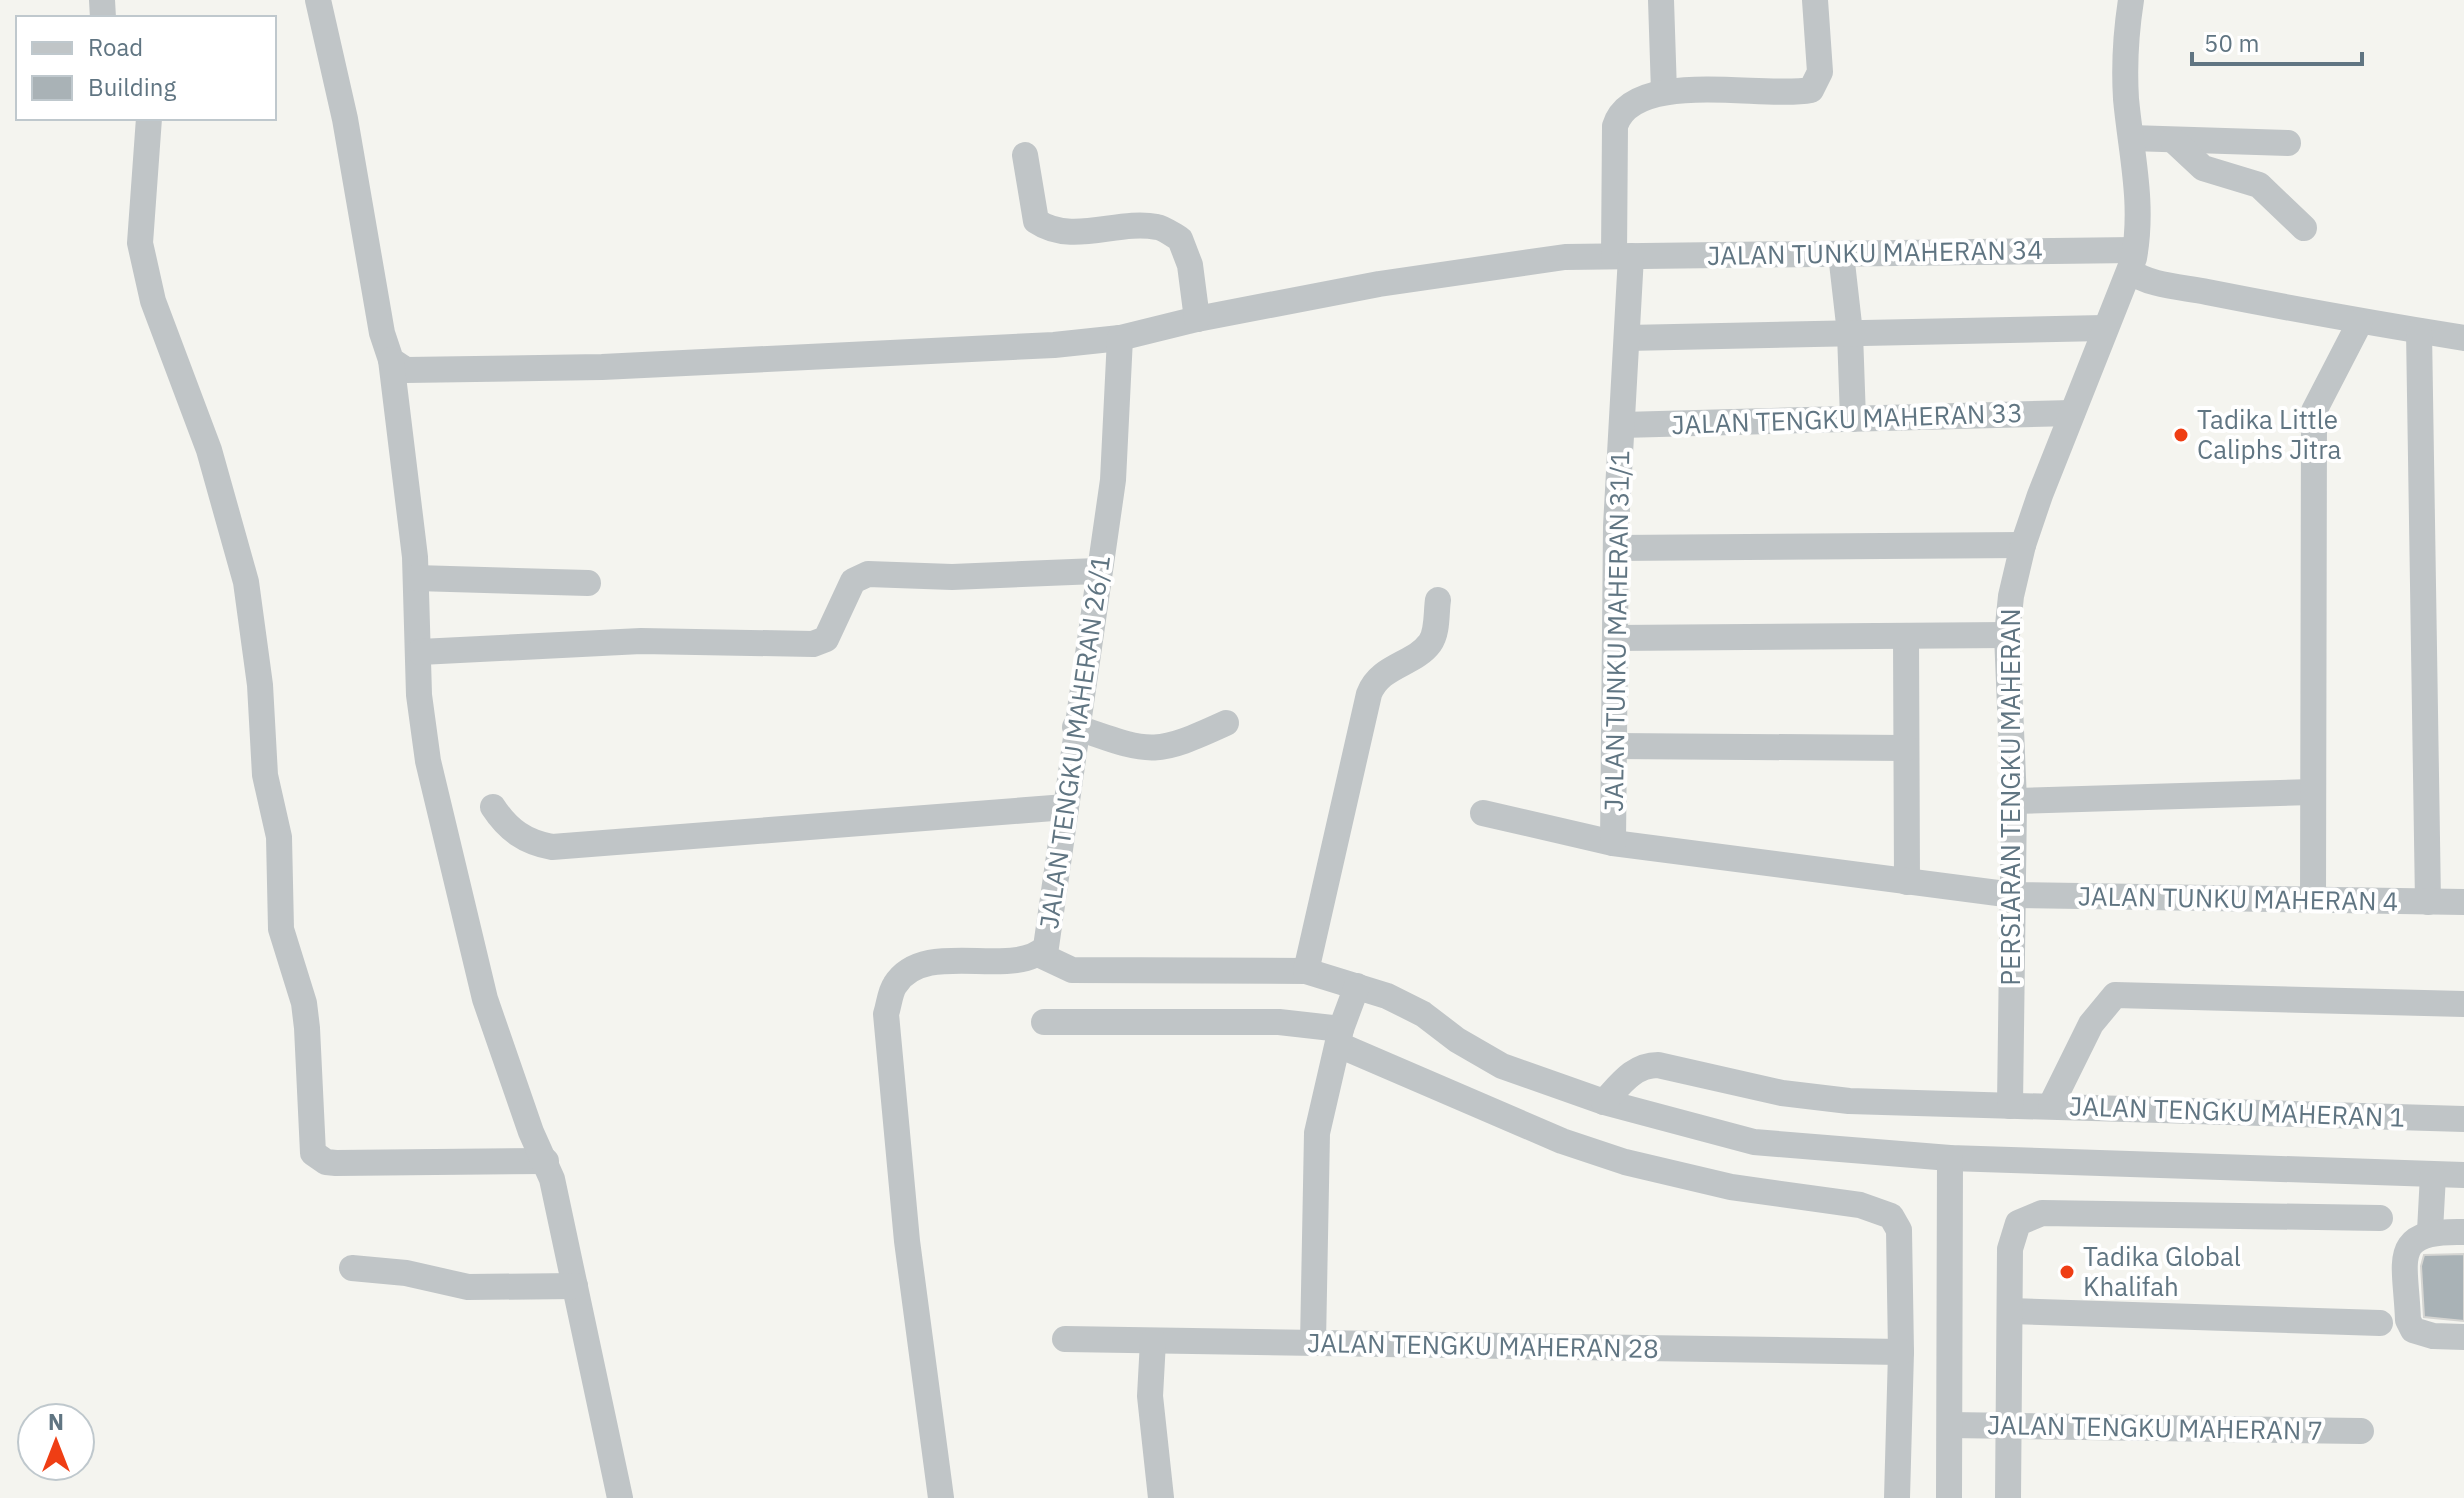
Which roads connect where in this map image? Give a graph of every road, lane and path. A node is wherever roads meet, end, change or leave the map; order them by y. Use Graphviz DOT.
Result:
graph roads {
  1 [pos="318,0"];
  2 [pos="1661,0"];
  3 [pos="1815,0"];
  4 [pos="2131,0"];
  5 [pos="1664,92"];
  6 [pos="149,120"];
  7 [pos="2131,138"];
  8 [pos="2173,140"];
  9 [pos="2288,143"];
  10 [pos="1025,155"];
  11 [pos="2304,228"];
  12 [pos="1841,254"];
  13 [pos="1623,256"];
  14 [pos="2133,260"];
  15 [pos="1197,319"];
  16 [pos="2360,322"];
  17 [pos="2104,328"];
  18 [pos="2419,331"];
  19 [pos="1850,333"];
  20 [pos="1120,338"];
  21 [pos="1627,338"];
  22 [pos="2464,338"];
  23 [pos="391,360"];
  24 [pos="2072,413"];
  25 [pos="1853,419"];
  26 [pos="1622,425"];
  27 [pos="2023,545"];
  28 [pos="1616,548"];
  29 [pos="1097,571"];
  30 [pos="416,578"];
  31 [pos="588,583"];
  32 [pos="1438,600"];
  33 [pos="2007,635"];
  34 [pos="1906,637"];
  35 [pos="1615,638"];
  36 [pos="420,652"];
  37 [pos="1226,723"];
  38 [pos="1075,727"];
  39 [pos="1614,746"];
  40 [pos="1906,748"];
  41 [pos="2312,792"];
  42 [pos="2014,801"];
  43 [pos="493,807"];
  44 [pos="1066,807"];
  45 [pos="1483,813"];
  46 [pos="1613,843"];
  47 [pos="1907,882"];
  48 [pos="2013,895"];
  49 [pos="2313,900"];
  50 [pos="2428,902"];
  51 [pos="2464,902"];
  52 [pos="1038,954"];
  53 [pos="1306,971"];
  54 [pos="1357,986"];
  55 [pos="2464,1004"];
  56 [pos="1044,1022"];
  57 [pos="1340,1037"];
  58 [pos="1604,1102"];
  59 [pos="2051,1105"];
  60 [pos="2010,1106"];
  61 [pos="2464,1119"];
  62 [pos="1950,1158"];
  63 [pos="546,1161"];
  64 [pos="2433,1175"];
  65 [pos="2464,1175"];
  66 [pos="2380,1218"];
  67 [pos="2430,1231"];
  68 [pos="2464,1232"];
  69 [pos="352,1268"];
  70 [pos="575,1286"];
  71 [pos="2010,1311"];
  72 [pos="2380,1323"];
  73 [pos="2464,1337"];
  74 [pos="1065,1339"];
  75 [pos="1153,1341"];
  76 [pos="1313,1343"];
  77 [pos="1901,1352"];
  78 [pos="1950,1425"];
  79 [pos="2010,1426"];
  80 [pos="2361,1431"];
  81 [pos="620,1498"];
  82 [pos="941,1498"];
  83 [pos="1161,1498"];
  84 [pos="1897,1498"];
  85 [pos="1949,1498"];
  86 [pos="2008,1498"];
  1 -- 23 [label="street"];
  2 -- 5 [label="street"];
  3 -- 5 [label="street"];
  4 -- 7 [label="street, PERSIARAN TENGKU MAHERAN"];
  5 -- 13 [label="street, JALAN TUNKU MAHERAN 31/1"];
  6 -- 63 [label="street"];
  7 -- 8 [label="street"];
  7 -- 14 [label="street, PERSIARAN TENGKU MAHERAN"];
  8 -- 9 [label="street"];
  8 -- 11 [label="street"];
  10 -- 15 [label="street"];
  12 -- 13 [label="street, JALAN TUNKU MAHERAN 34"];
  12 -- 14 [label="street, JALAN TUNKU MAHERAN 34"];
  12 -- 19 [label="street"];
  13 -- 15 [label="street, JALAN TUNKU MAHERAN 34"];
  13 -- 21 [label="street, JALAN TUNKU MAHERAN 31/1"];
  14 -- 16 [label="street, JALAN TUNKU MAHERAN 34"];
  14 -- 17 [label="street, PERSIARAN TENGKU MAHERAN"];
  15 -- 20 [label="street, JALAN TUNKU MAHERAN 34"];
  16 -- 18 [label="street, JALAN TUNKU MAHERAN 34"];
  16 -- 41 [label="street"];
  17 -- 19 [label="street"];
  17 -- 24 [label="street, PERSIARAN TENGKU MAHERAN"];
  18 -- 22 [label="street, JALAN TUNKU MAHERAN 34"];
  18 -- 50 [label="street"];
  19 -- 21 [label="street"];
  19 -- 25 [label="street"];
  20 -- 23 [label="street, JALAN TUNKU MAHERAN 34"];
  20 -- 29 [label="street, JALAN TENGKU MAHERAN 26/1"];
  21 -- 26 [label="street, JALAN TUNKU MAHERAN 31/1"];
  23 -- 30 [label="street"];
  24 -- 25 [label="street, JALAN TENGKU MAHERAN 33"];
  24 -- 27 [label="street, PERSIARAN TENGKU MAHERAN"];
  25 -- 26 [label="street, JALAN TENGKU MAHERAN 33"];
  26 -- 28 [label="street, JALAN TUNKU MAHERAN 31/1"];
  27 -- 28 [label="street"];
  27 -- 33 [label="street, PERSIARAN TENGKU MAHERAN"];
  28 -- 35 [label="street, JALAN TUNKU MAHERAN 31/1"];
  29 -- 36 [label="street"];
  29 -- 38 [label="street, JALAN TENGKU MAHERAN 26/1"];
  30 -- 31 [label="street"];
  30 -- 36 [label="street"];
  32 -- 53 [label="street"];
  33 -- 34 [label="street"];
  33 -- 42 [label="street, PERSIARAN TENGKU MAHERAN"];
  34 -- 35 [label="street"];
  34 -- 40 [label="street"];
  35 -- 39 [label="street, JALAN TUNKU MAHERAN 31/1"];
  36 -- 63 [label="street"];
  37 -- 38 [label="street"];
  38 -- 44 [label="street, JALAN TENGKU MAHERAN 26/1"];
  39 -- 40 [label="street"];
  39 -- 46 [label="street, JALAN TUNKU MAHERAN 31/1"];
  40 -- 47 [label="street"];
  41 -- 42 [label="street"];
  41 -- 49 [label="street"];
  42 -- 48 [label="street, PERSIARAN TENGKU MAHERAN"];
  43 -- 44 [label="street"];
  44 -- 52 [label="street, JALAN TENGKU MAHERAN 26/1"];
  45 -- 46 [label="street"];
  46 -- 47 [label="street, JALAN TUNKU MAHERAN 31/1"];
  47 -- 48 [label="street, JALAN TUNKU MAHERAN 31/1"];
  48 -- 49 [label="street, JALAN TUNKU MAHERAN 4"];
  48 -- 60 [label="street, PERSIARAN TENGKU MAHERAN"];
  49 -- 50 [label="street, JALAN TUNKU MAHERAN 4"];
  50 -- 51 [label="street, JALAN TUNKU MAHERAN 4"];
  52 -- 53 [label="street"];
  52 -- 82 [label="street, JALAN TENGKU MAHERAN 26/1"];
  53 -- 54 [label="street"];
  54 -- 57 [label="street"];
  54 -- 58 [label="street"];
  55 -- 59 [label="street"];
  56 -- 57 [label="street"];
  57 -- 76 [label="street"];
  57 -- 77 [label="street"];
  58 -- 60 [label="street, JALAN TENGKU MAHERAN 1"];
  58 -- 62 [label="street"];
  59 -- 60 [label="street, JALAN TENGKU MAHERAN 1"];
  59 -- 61 [label="street, JALAN TENGKU MAHERAN 1"];
  62 -- 64 [label="street"];
  62 -- 78 [label="street"];
  63 -- 70 [label="street"];
  64 -- 65 [label="street"];
  64 -- 67 [label="street"];
  66 -- 71 [label="street"];
  67 -- 68 [label="street"];
  67 -- 73 [label="street"];
  69 -- 70 [label="street"];
  70 -- 81 [label="street"];
  71 -- 72 [label="street"];
  71 -- 79 [label="street"];
  74 -- 75 [label="street, JALAN TENGKU MAHERAN 28"];
  75 -- 76 [label="street, JALAN TENGKU MAHERAN 28"];
  75 -- 83 [label="street"];
  76 -- 77 [label="street, JALAN TENGKU MAHERAN 28"];
  77 -- 84 [label="street"];
  78 -- 79 [label="street, JALAN TENGKU MAHERAN 7"];
  78 -- 85 [label="street"];
  79 -- 80 [label="street, JALAN TENGKU MAHERAN 7"];
  79 -- 86 [label="street"];
}
